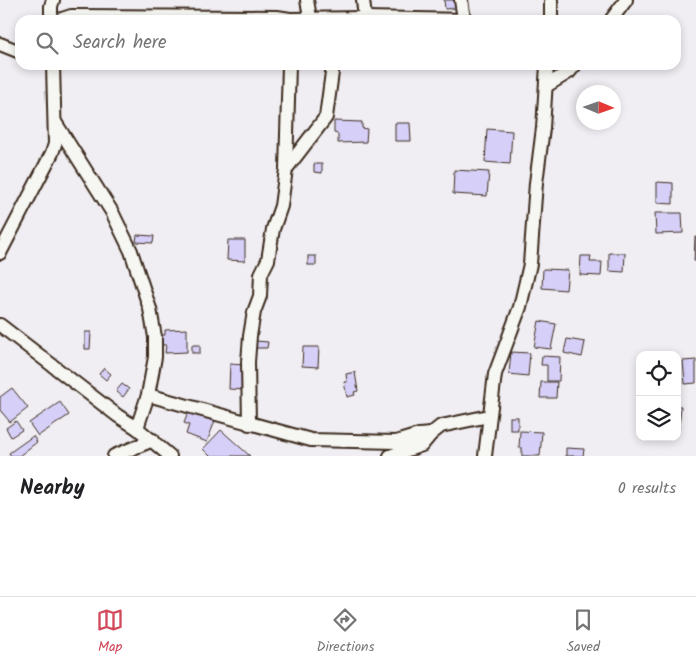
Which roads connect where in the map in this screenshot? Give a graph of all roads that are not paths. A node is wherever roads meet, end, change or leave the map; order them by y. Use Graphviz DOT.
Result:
graph roads {
  1 [pos="53,0"];
  2 [pos="307,0"];
  3 [pos="363,0"];
  4 [pos="461,0"];
  5 [pos="551,0"];
  6 [pos="626,0"];
  7 [pos="51,15"];
  8 [pos="310,15"];
  9 [pos="369,15"];
  10 [pos="464,15"];
  11 [pos="551,15"];
  12 [pos="615,15"];
  13 [pos="0,44"];
  14 [pos="15,50"];
  15 [pos="53,70"];
  16 [pos="289,70"];
  17 [pos="332,70"];
  18 [pos="548,70"];
  19 [pos="570,70"];
  20 [pos="546,86"];
  21 [pos="55,122"];
  22 [pos="286,169"];
  23 [pos="0,253"];
  24 [pos="0,325"];
  25 [pos="148,395"];
  26 [pos="489,416"];
  27 [pos="249,424"];
  28 [pos="137,428"];
  29 [pos="431,434"];
  30 [pos="153,440"];
  31 [pos="114,456"];
  32 [pos="170,456"];
  33 [pos="390,456"];
  34 [pos="485,456"];
  1 -- 7 [label="street"];
  2 -- 8 [label="street"];
  3 -- 9 [label="street"];
  4 -- 10 [label="street"];
  5 -- 11 [label="street"];
  6 -- 12 [label="street"];
  13 -- 14 [label="street"];
  15 -- 21 [label="street"];
  16 -- 22 [label="street"];
  17 -- 22 [label="street"];
  18 -- 20 [label="street"];
  19 -- 20 [label="street"];
  20 -- 26 [label="street"];
  21 -- 23 [label="street"];
  21 -- 25 [label="street"];
  22 -- 27 [label="street"];
  24 -- 28 [label="street"];
  25 -- 27 [label="street"];
  25 -- 28 [label="street"];
  26 -- 29 [label="street"];
  26 -- 34 [label="street"];
  27 -- 29 [label="street"];
  28 -- 30 [label="street"];
  29 -- 33 [label="street"];
  30 -- 31 [label="street"];
  30 -- 32 [label="street"];
}
